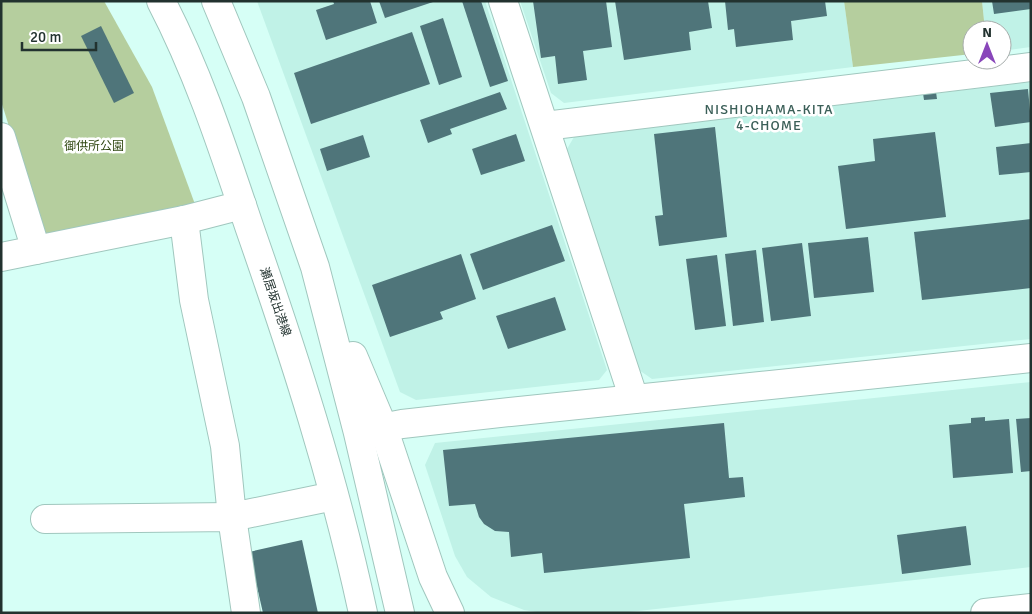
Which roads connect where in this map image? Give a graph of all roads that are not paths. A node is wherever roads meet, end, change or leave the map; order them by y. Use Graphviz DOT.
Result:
graph roads {
  1 [pos="161,1"];
  2 [pos="216,1"];
  3 [pos="503,1"];
  4 [pos="1031,67"];
  5 [pos="545,126"];
  6 [pos="1,137"];
  7 [pos="242,206"];
  8 [pos="184,220"];
  9 [pos="36,250"];
  10 [pos="1,257"];
  11 [pos="1031,358"];
  12 [pos="634,400"];
  13 [pos="370,430"];
  14 [pos="334,496"];
  15 [pos="232,517"];
  16 [pos="45,520"];
  17 [pos="1031,608"];
  18 [pos="246,613"];
  19 [pos="363,613"];
  20 [pos="400,613"];
  21 [pos="450,613"];
  22 [pos="985,613"];
  1 -- 7 [label="street, 瀬居坂出港線"];
  2 -- 13 [label="street"];
  3 -- 5 [label="street"];
  4 -- 5 [label="street"];
  5 -- 12 [label="street"];
  6 -- 9 [label="street"];
  7 -- 8 [label="street"];
  7 -- 14 [label="street, 瀬居坂出港線"];
  8 -- 9 [label="street"];
  8 -- 15 [label="street"];
  9 -- 10 [label="street"];
  11 -- 12 [label="street"];
  12 -- 13 [label="street"];
  13 -- 20 [label="street"];
  13 -- 21 [label="street"];
  14 -- 15 [label="street"];
  14 -- 19 [label="street, 瀬居坂出港線"];
  15 -- 16 [label="street"];
  15 -- 18 [label="street"];
  17 -- 22 [label="street"];
}
